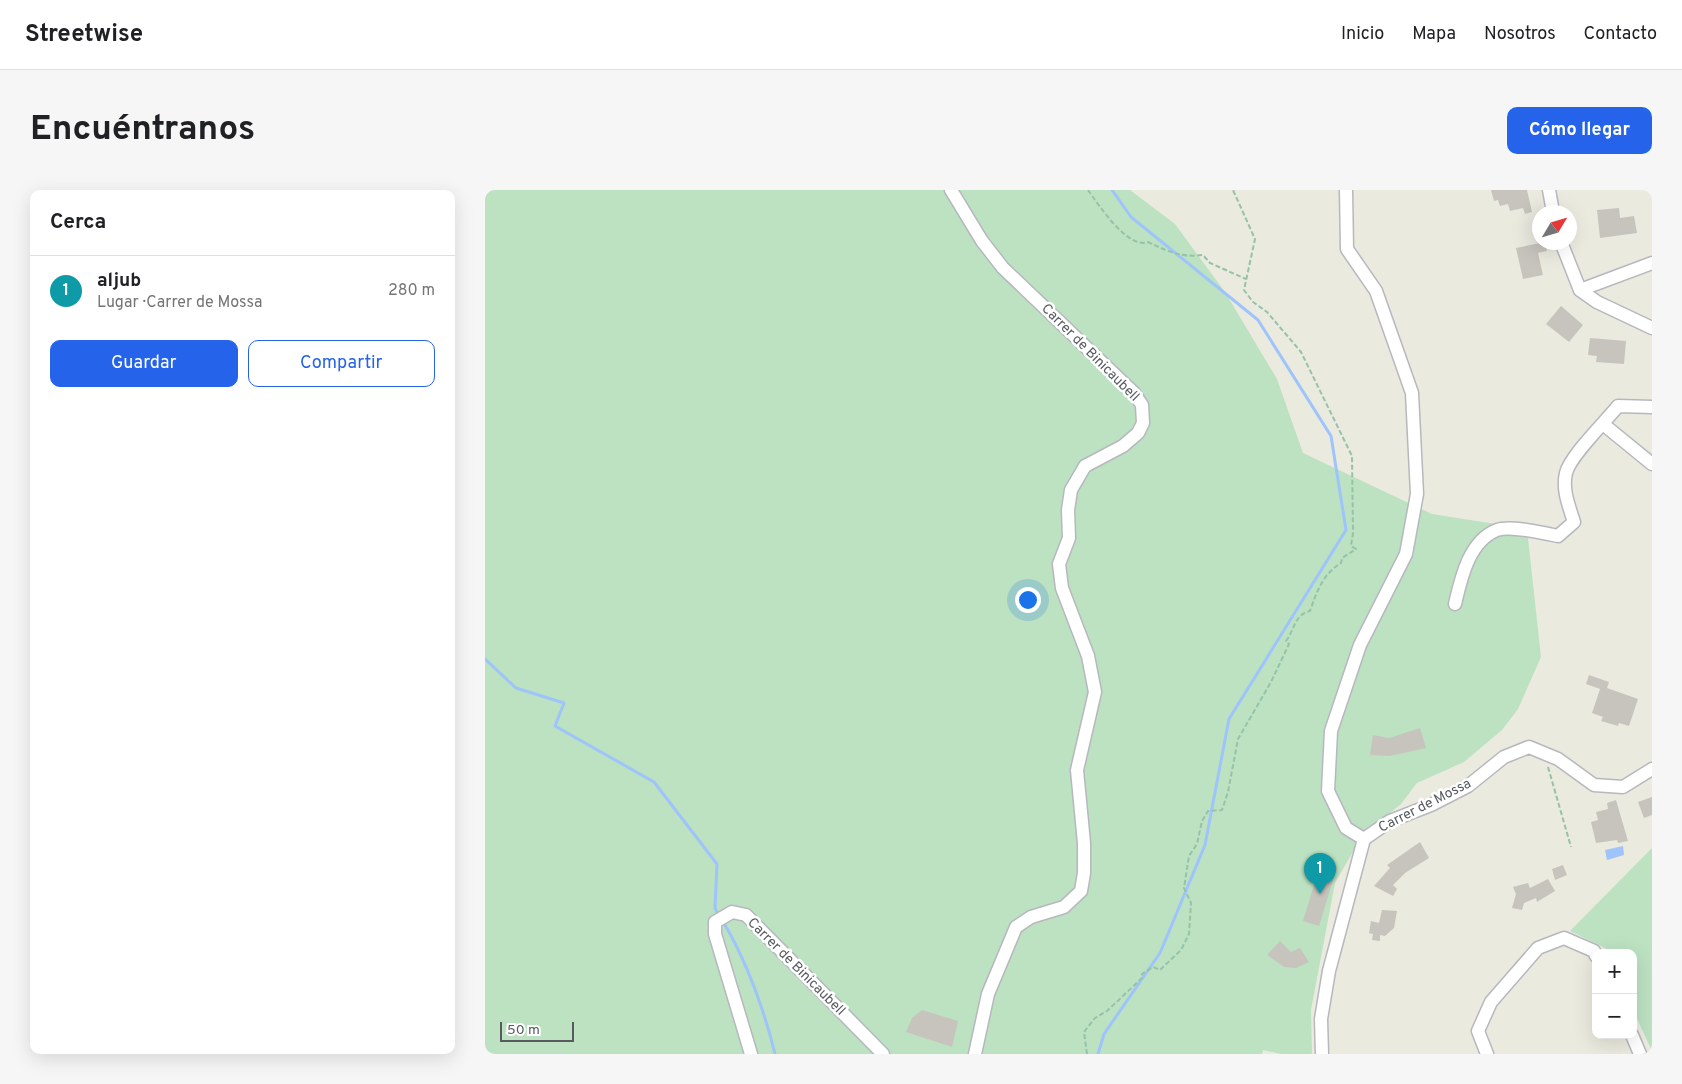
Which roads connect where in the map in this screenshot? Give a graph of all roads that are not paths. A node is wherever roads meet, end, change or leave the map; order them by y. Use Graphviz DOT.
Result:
graph roads {
  1 [pos="951,190"];
  2 [pos="1346,190"];
  3 [pos="1549,190"];
  4 [pos="1552,205"];
  5 [pos="1564,250"];
  6 [pos="1652,263"];
  7 [pos="1580,290"];
  8 [pos="1652,328"];
  9 [pos="1652,407"];
  10 [pos="1603,424"];
  11 [pos="1652,464"];
  12 [pos="1455,604"];
  13 [pos="1652,769"];
  14 [pos="1364,839"];
  15 [pos="1592,950"];
  16 [pos="1634,1039"];
  17 [pos="751,1054"];
  18 [pos="883,1054"];
  19 [pos="975,1054"];
  20 [pos="1321,1054"];
  21 [pos="1487,1054"];
  22 [pos="1640,1054"];
  1 -- 19 [label="street, Carrer de Binicaubell"];
  2 -- 14 [label="street"];
  3 -- 4 [label="street"];
  5 -- 7 [label="street"];
  6 -- 7 [label="street"];
  7 -- 8 [label="street"];
  9 -- 10 [label="street"];
  10 -- 11 [label="street"];
  10 -- 12 [label="street"];
  13 -- 14 [label="street, Carrer de Mossa"];
  14 -- 20 [label="street, Carrer de Mossa"];
  15 -- 21 [label="street"];
  16 -- 22 [label="street"];
  17 -- 18 [label="street, Carrer de Binicaubell"];
}
